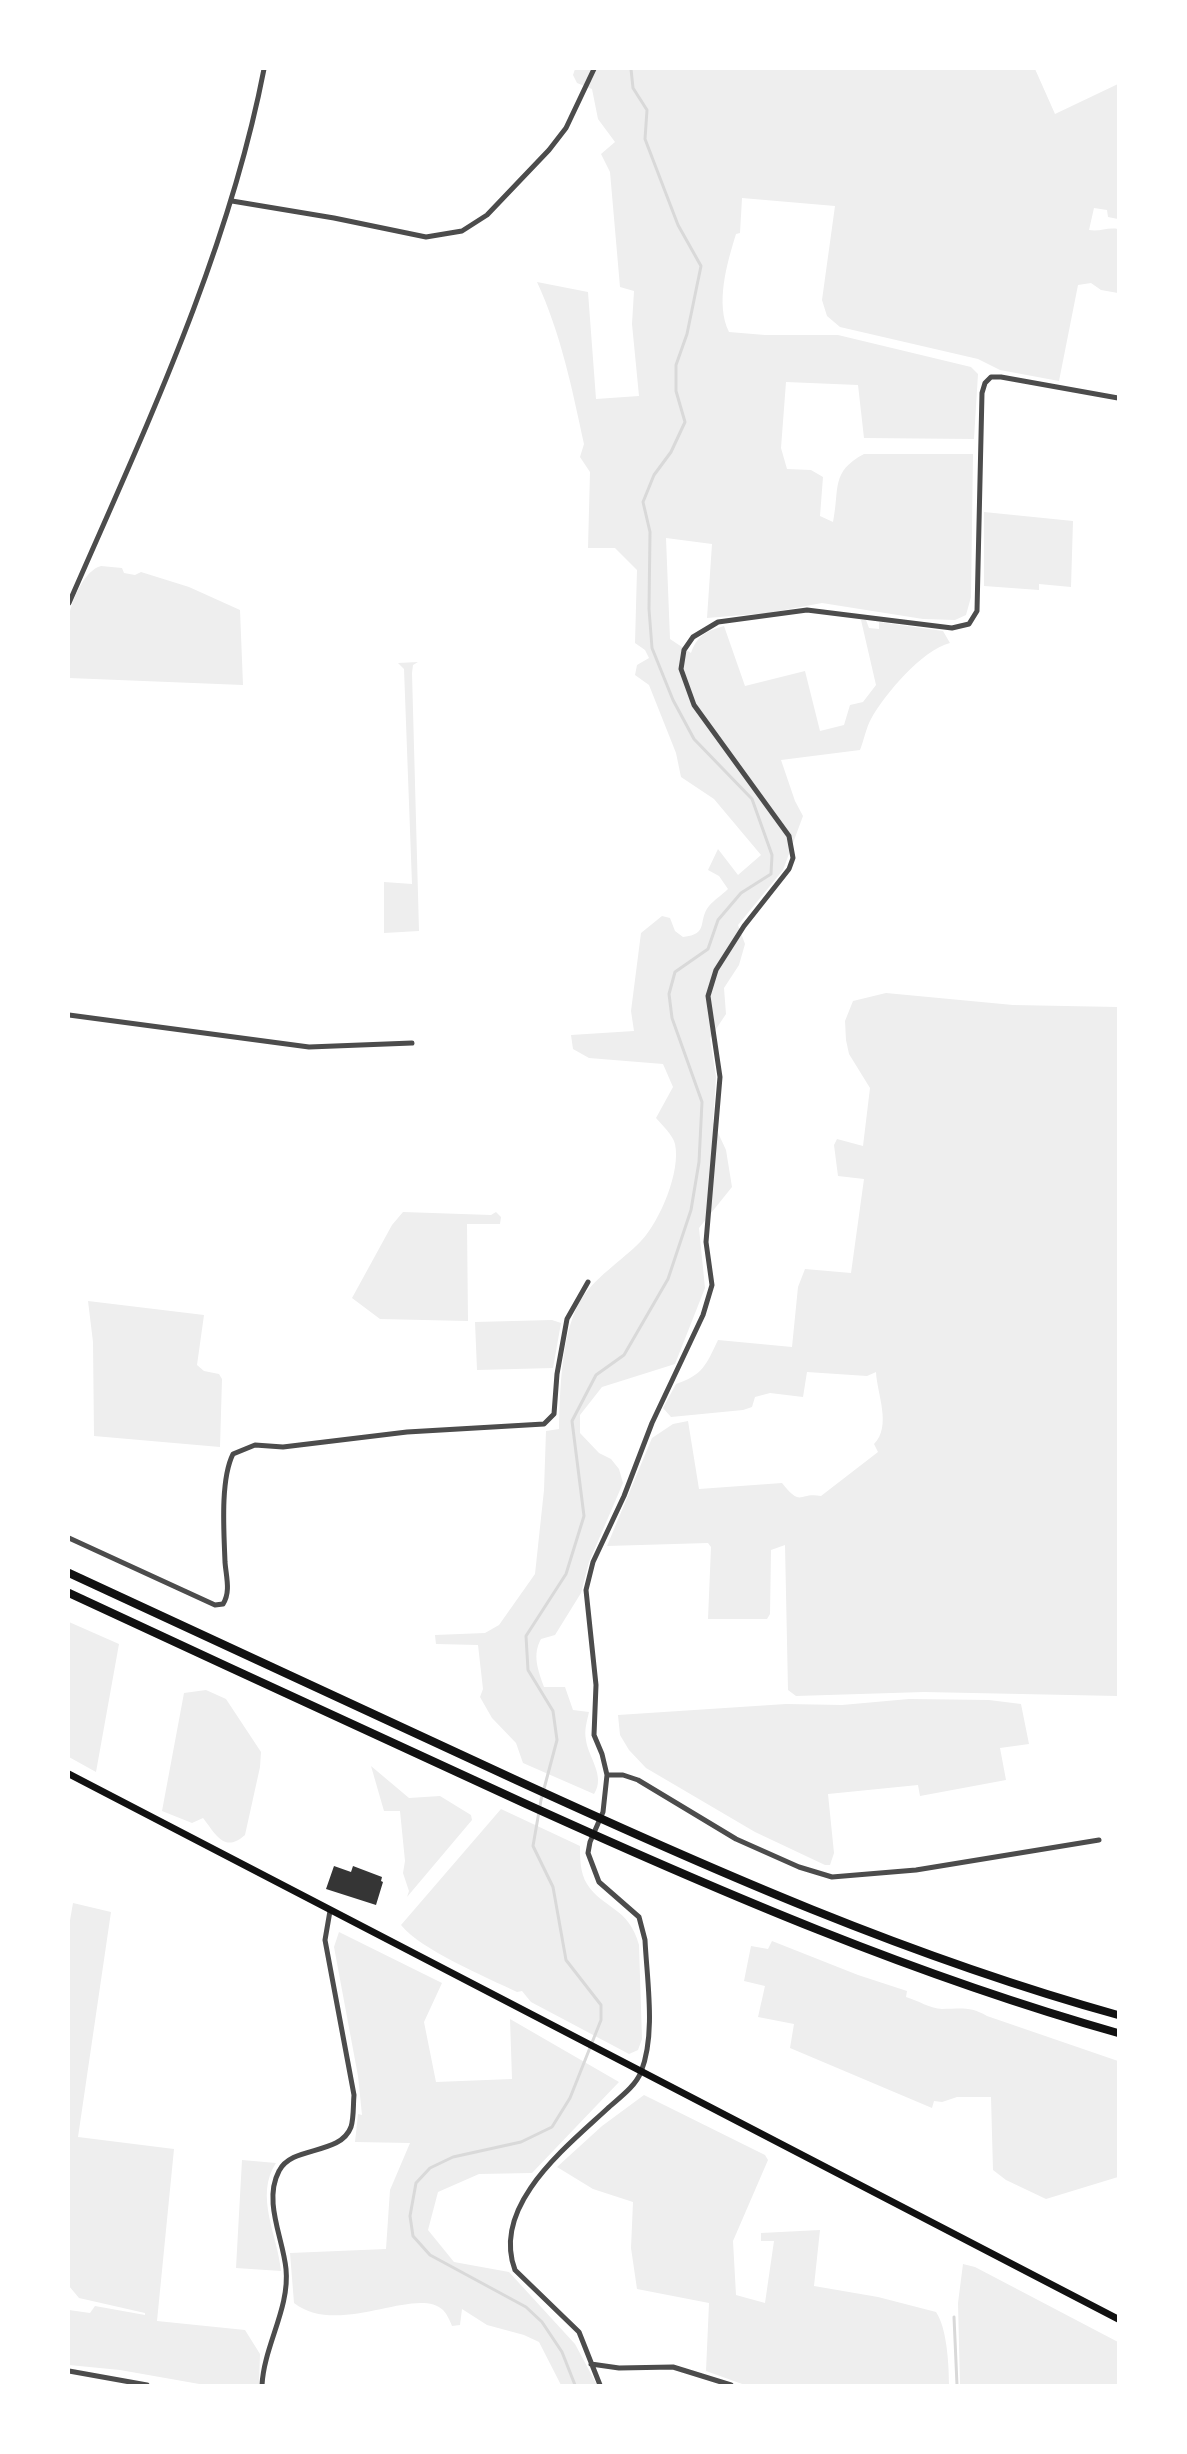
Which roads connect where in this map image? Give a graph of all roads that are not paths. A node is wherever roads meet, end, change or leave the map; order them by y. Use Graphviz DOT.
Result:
graph roads {
  1 [pos="264,69"];
  2 [pos="594,69"];
  3 [pos="232,201"];
  4 [pos="1118,398"];
  5 [pos="69,603"];
  6 [pos="69,1015"];
  7 [pos="412,1043"];
  8 [pos="588,1282"];
  9 [pos="69,1538"];
  10 [pos="69,1573"];
  11 [pos="69,1593"];
  12 [pos="69,1774"];
  13 [pos="607,1775"];
  14 [pos="1099,1840"];
  15 [pos="330,1911"];
  16 [pos="1118,2015"];
  17 [pos="1118,2033"];
  18 [pos="641,2073"];
  19 [pos="1118,2319"];
  20 [pos="591,2364"];
  21 [pos="69,2372"];
  22 [pos="147,2385"];
  23 [pos="262,2385"];
  24 [pos="600,2385"];
  25 [pos="731,2385"];
  1 -- 3 [label="street"];
  2 -- 3 [label="street"];
  3 -- 5 [label="street"];
  4 -- 13 [label="street"];
  6 -- 7 [label="street"];
  8 -- 9 [label="street"];
  10 -- 16 [label="highway"];
  11 -- 17 [label="highway"];
  12 -- 15 [label="main road"];
  13 -- 14 [label="street"];
  13 -- 18 [label="street"];
  15 -- 18 [label="main road"];
  15 -- 23 [label="street"];
  18 -- 19 [label="main road"];
  18 -- 20 [label="street"];
  20 -- 24 [label="street"];
  20 -- 25 [label="street"];
  21 -- 22 [label="street"];
}
